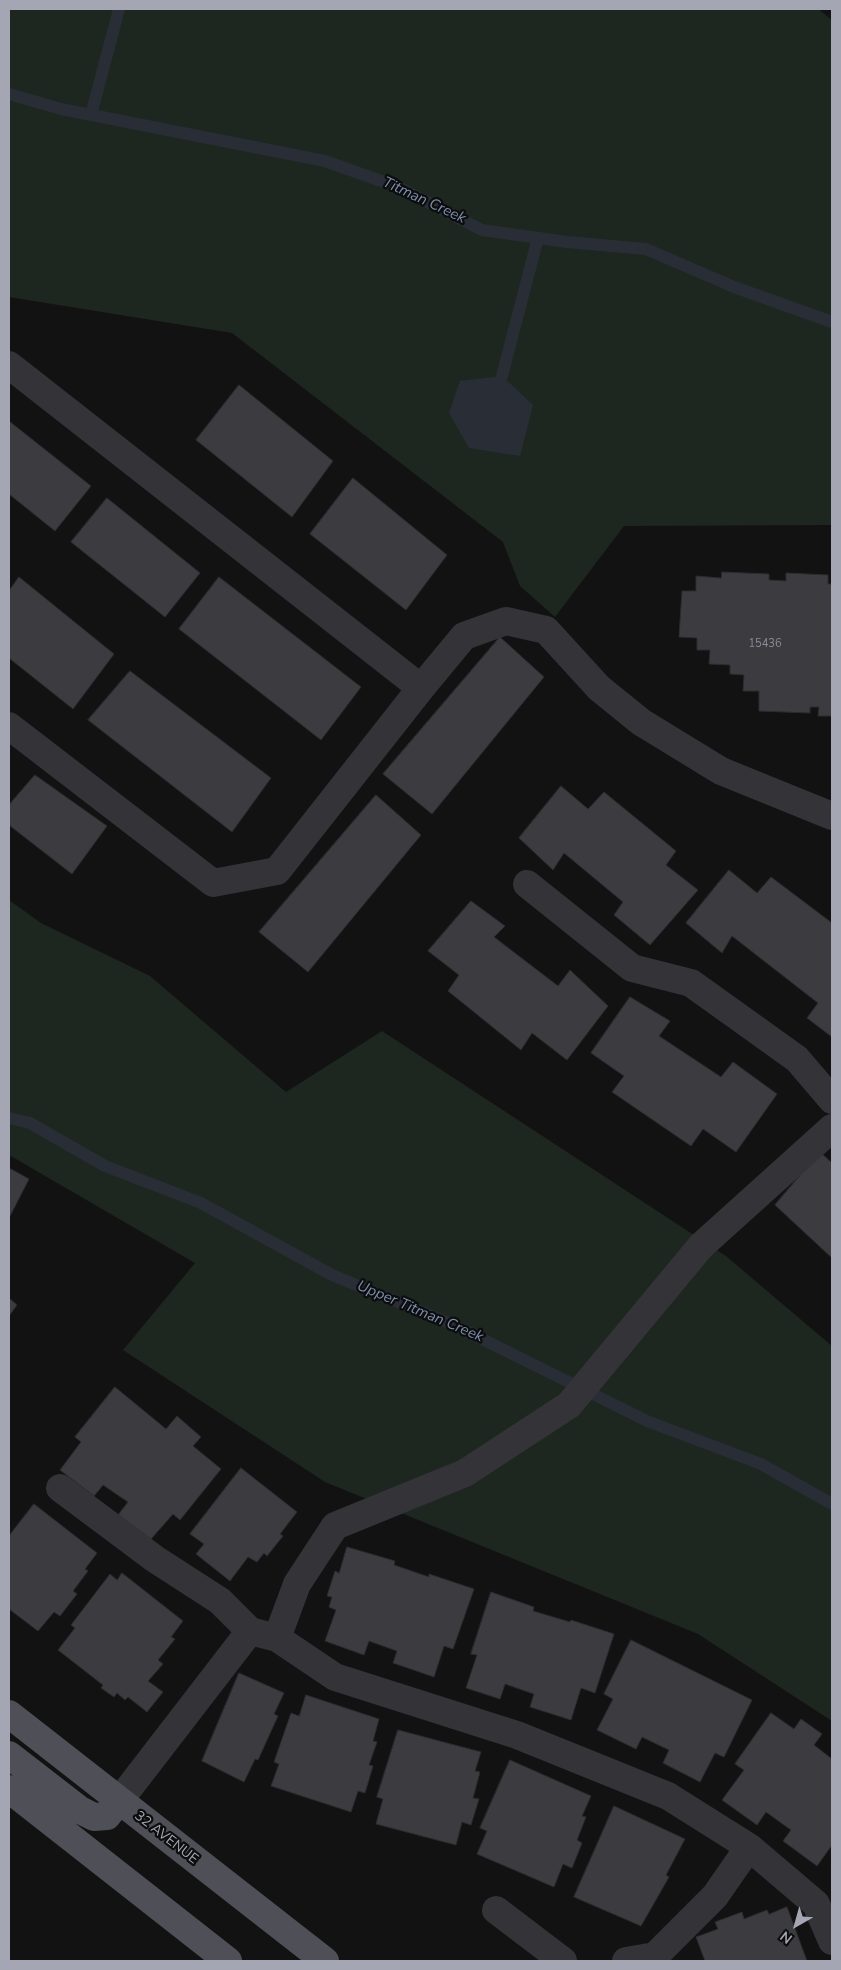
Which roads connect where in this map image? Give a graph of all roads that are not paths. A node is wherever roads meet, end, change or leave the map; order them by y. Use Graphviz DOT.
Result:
graph roads {
  1 [pos="9,366"];
  2 [pos="420,688"];
  3 [pos="9,726"];
  4 [pos="832,816"];
  5 [pos="527,884"];
  6 [pos="832,1100"];
  7 [pos="832,1128"];
  8 [pos="60,1488"];
  9 [pos="250,1631"];
  10 [pos="277,1638"];
  11 [pos="9,1714"];
  12 [pos="9,1754"];
  13 [pos="9,1789"];
  14 [pos="119,1801"];
  15 [pos="749,1847"];
  16 [pos="496,1910"];
  17 [pos="832,1941"];
  18 [pos="228,1961"];
  19 [pos="325,1961"];
  20 [pos="563,1961"];
  21 [pos="626,1961"];
  1 -- 2 [label="lane"];
  2 -- 3 [label="lane"];
  2 -- 4 [label="lane"];
  5 -- 6 [label="lane"];
  7 -- 10 [label="lane"];
  8 -- 9 [label="lane"];
  9 -- 10 [label="lane"];
  9 -- 14 [label="lane"];
  10 -- 15 [label="lane"];
  11 -- 14 [label="main road, 32 AVENUE"];
  12 -- 14 [label="main road"];
  13 -- 18 [label="main road"];
  14 -- 19 [label="main road, 32 AVENUE"];
  15 -- 17 [label="lane"];
  15 -- 21 [label="lane"];
  16 -- 20 [label="lane"];
}
